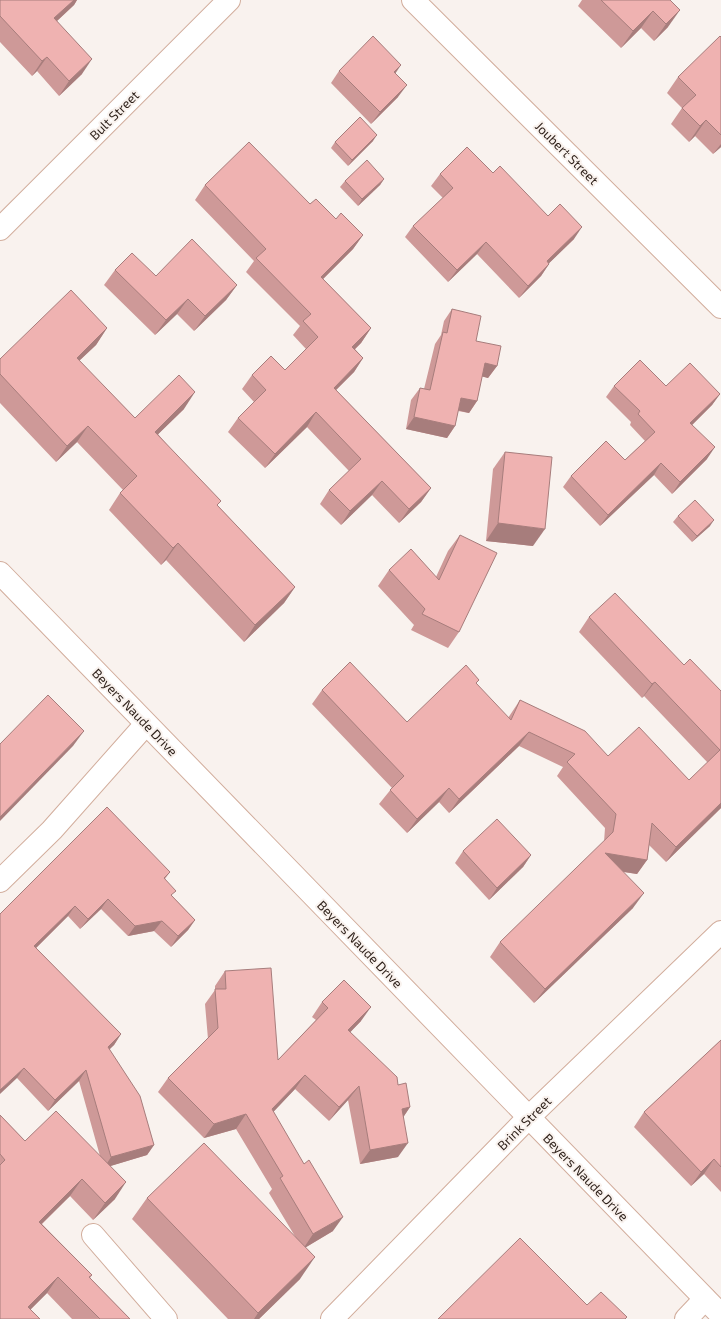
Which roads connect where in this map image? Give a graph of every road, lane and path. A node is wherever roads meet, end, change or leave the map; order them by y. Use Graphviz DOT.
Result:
graph roads {
  1 [pos="229,0"];
  2 [pos="414,0"];
  3 [pos="0,229"];
  4 [pos="721,307"];
  5 [pos="0,573"];
  6 [pos="146,724"];
  7 [pos="0,882"];
  8 [pos="721,932"];
  9 [pos="528,1118"];
  10 [pos="93,1235"];
  11 [pos="705,1299"];
  12 [pos="721,1315"];
  13 [pos="166,1319"];
  14 [pos="332,1319"];
  15 [pos="686,1319"];
  1 -- 3 [label="street, Bult Street"];
  2 -- 4 [label="street, Joubert Street"];
  5 -- 6 [label="street, Beyers Naude Drive"];
  6 -- 7 [label="street"];
  6 -- 9 [label="street, Beyers Naude Drive"];
  8 -- 9 [label="street, Brink Street"];
  9 -- 11 [label="street, Beyers Naude Drive"];
  9 -- 14 [label="street, Brink Street"];
  10 -- 13 [label="street"];
  11 -- 12 [label="street, Beyers Naude Drive"];
  11 -- 15 [label="street"];
}
